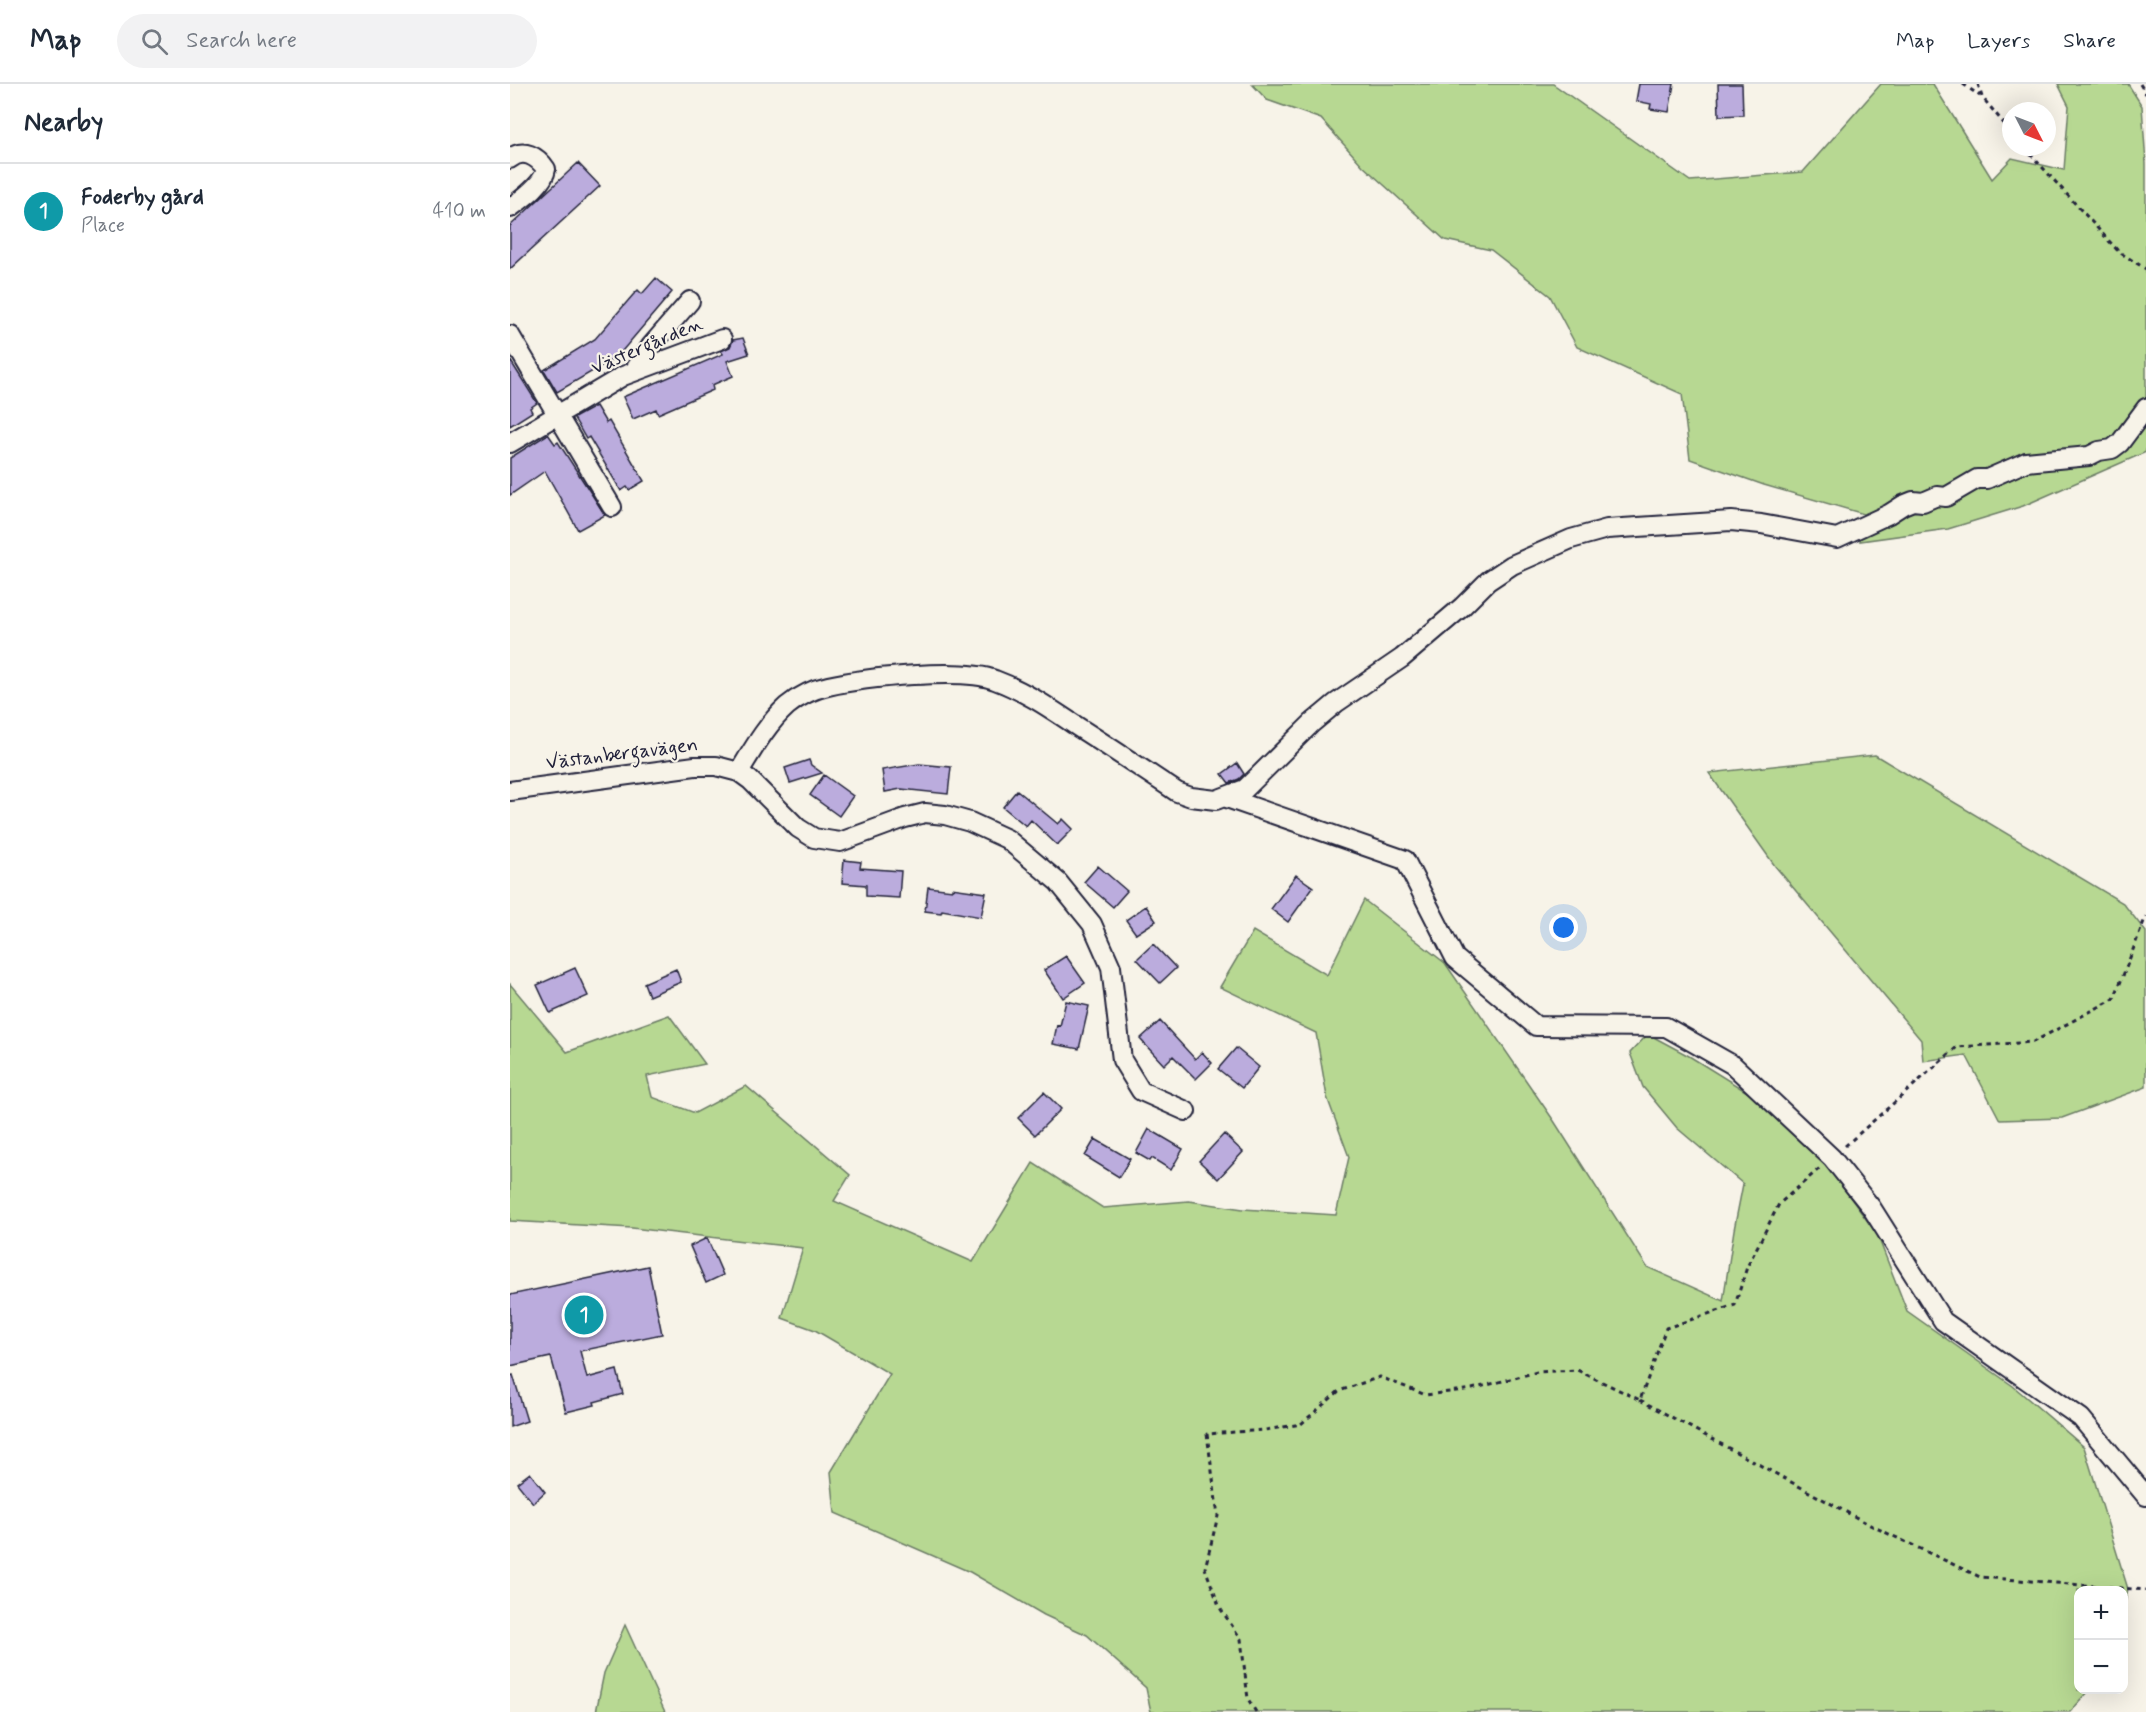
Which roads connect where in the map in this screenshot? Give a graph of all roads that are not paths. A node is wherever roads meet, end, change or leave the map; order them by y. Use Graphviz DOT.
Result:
graph roads {
  1 [pos="510,159"];
  2 [pos="510,208"];
  3 [pos="690,302"];
  4 [pos="510,335"];
  5 [pos="722,339"];
  6 [pos="634,371"];
  7 [pos="2146,408"];
  8 [pos="558,414"];
  9 [pos="510,443"];
  10 [pos="612,507"];
  11 [pos="739,772"];
  12 [pos="510,791"];
  13 [pos="1224,797"];
  14 [pos="1186,1111"];
  15 [pos="2146,1496"];
  1 -- 2 [label="street"];
  3 -- 6 [label="street"];
  4 -- 8 [label="street"];
  5 -- 6 [label="street, Västergården"];
  6 -- 8 [label="street, Västergården"];
  7 -- 13 [label="street"];
  8 -- 9 [label="street, Västergården"];
  8 -- 10 [label="street"];
  11 -- 12 [label="street, Västanbergavägen"];
  11 -- 13 [label="street"];
  11 -- 14 [label="street"];
  13 -- 15 [label="street"];
}
